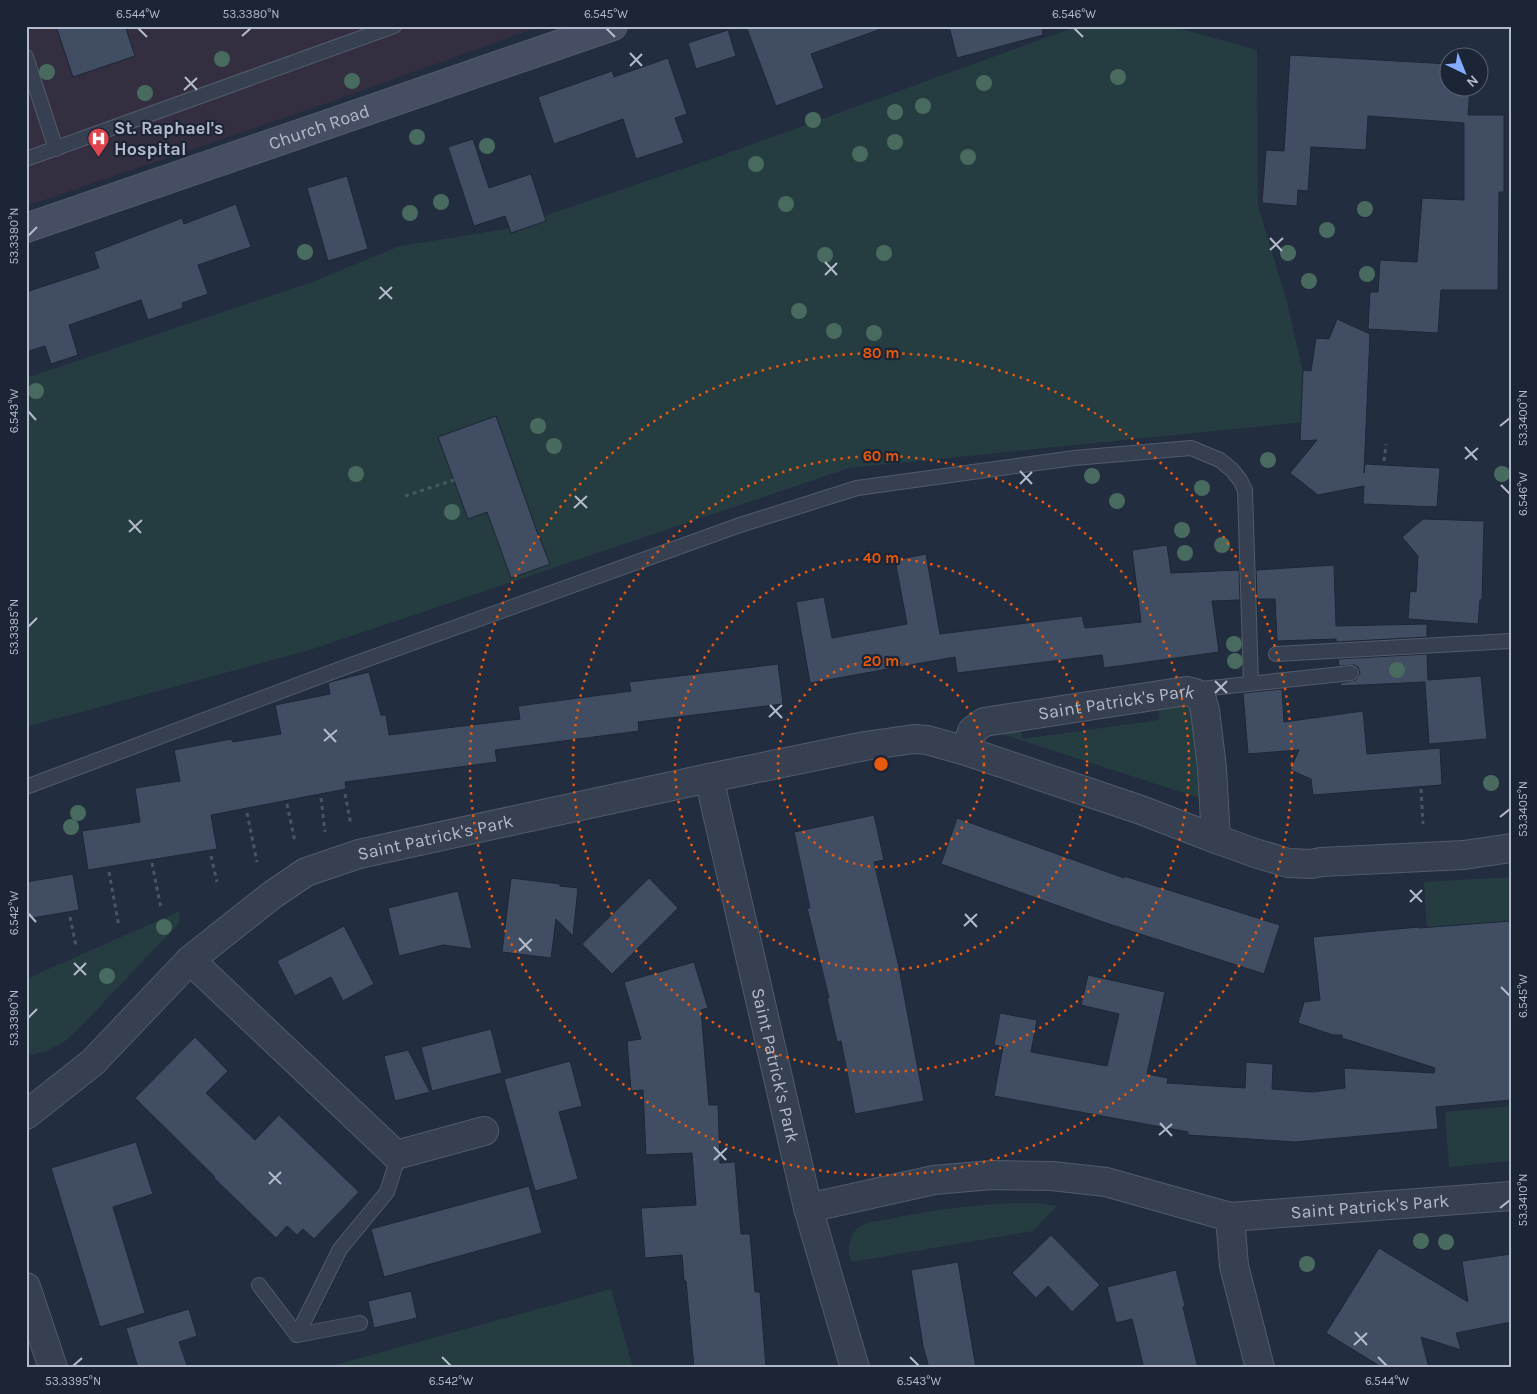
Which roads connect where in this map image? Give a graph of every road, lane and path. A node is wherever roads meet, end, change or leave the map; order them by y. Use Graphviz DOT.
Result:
graph roads {
  1 [pos="394,26"];
  2 [pos="613,26"];
  3 [pos="26,57"];
  4 [pos="56,149"];
  5 [pos="26,159"];
  6 [pos="26,228"];
  7 [pos="1386,444"];
  8 [pos="1384,461"];
  9 [pos="454,480"];
  10 [pos="405,496"];
  11 [pos="1511,641"];
  12 [pos="1276,654"];
  13 [pos="1351,672"];
  14 [pos="1251,683"];
  15 [pos="1186,691"];
  16 [pos="966,751"];
  17 [pos="709,778"];
  18 [pos="26,787"];
  19 [pos="1421,789"];
  20 [pos="345,794"];
  21 [pos="321,798"];
  22 [pos="287,804"];
  23 [pos="247,814"];
  24 [pos="1423,824"];
  25 [pos="351,827"];
  26 [pos="326,833"];
  27 [pos="1216,840"];
  28 [pos="295,844"];
  29 [pos="1511,848"];
  30 [pos="211,856"];
  31 [pos="257,862"];
  32 [pos="152,863"];
  33 [pos="109,872"];
  34 [pos="217,882"];
  35 [pos="160,909"];
  36 [pos="70,917"];
  37 [pos="119,927"];
  38 [pos="76,946"];
  39 [pos="190,960"];
  40 [pos="26,1115"];
  41 [pos="484,1131"];
  42 [pos="396,1155"];
  43 [pos="1511,1196"];
  44 [pos="808,1208"];
  45 [pos="1230,1217"];
  46 [pos="259,1285"];
  47 [pos="26,1287"];
  48 [pos="360,1323"];
  49 [pos="298,1335"];
  50 [pos="53,1368"];
  51 [pos="855,1368"];
  52 [pos="1260,1368"];
  1 -- 4 [label="lane"];
  2 -- 6 [label="street, Church Road"];
  3 -- 4 [label="lane"];
  4 -- 5 [label="lane"];
  7 -- 8 [label="path"];
  9 -- 10 [label="path"];
  11 -- 12 [label="lane"];
  13 -- 14 [label="lane"];
  14 -- 15 [label="lane"];
  14 -- 18 [label="lane"];
  15 -- 16 [label="street, Saint Patrick's Park"];
  15 -- 27 [label="street, Saint Patrick's Park"];
  16 -- 17 [label="street, Saint Patrick's Park"];
  16 -- 27 [label="street, Saint Patrick's Park"];
  17 -- 39 [label="street, Saint Patrick's Park"];
  17 -- 44 [label="street, Saint Patrick's Park"];
  19 -- 24 [label="path"];
  20 -- 25 [label="path"];
  21 -- 26 [label="path"];
  22 -- 28 [label="path"];
  23 -- 31 [label="path"];
  27 -- 29 [label="street, Saint Patrick's Park"];
  30 -- 34 [label="path"];
  32 -- 35 [label="path"];
  33 -- 37 [label="path"];
  36 -- 38 [label="path"];
  39 -- 40 [label="street, Saint Patrick's Park"];
  39 -- 42 [label="street"];
  41 -- 42 [label="street"];
  42 -- 49 [label="lane"];
  43 -- 45 [label="street, Saint Patrick's Park"];
  44 -- 45 [label="street, Saint Patrick's Park"];
  44 -- 51 [label="street, Saint Patrick's Park"];
  45 -- 52 [label="street"];
  46 -- 49 [label="lane"];
  47 -- 50 [label="street"];
  48 -- 49 [label="lane"];
}
